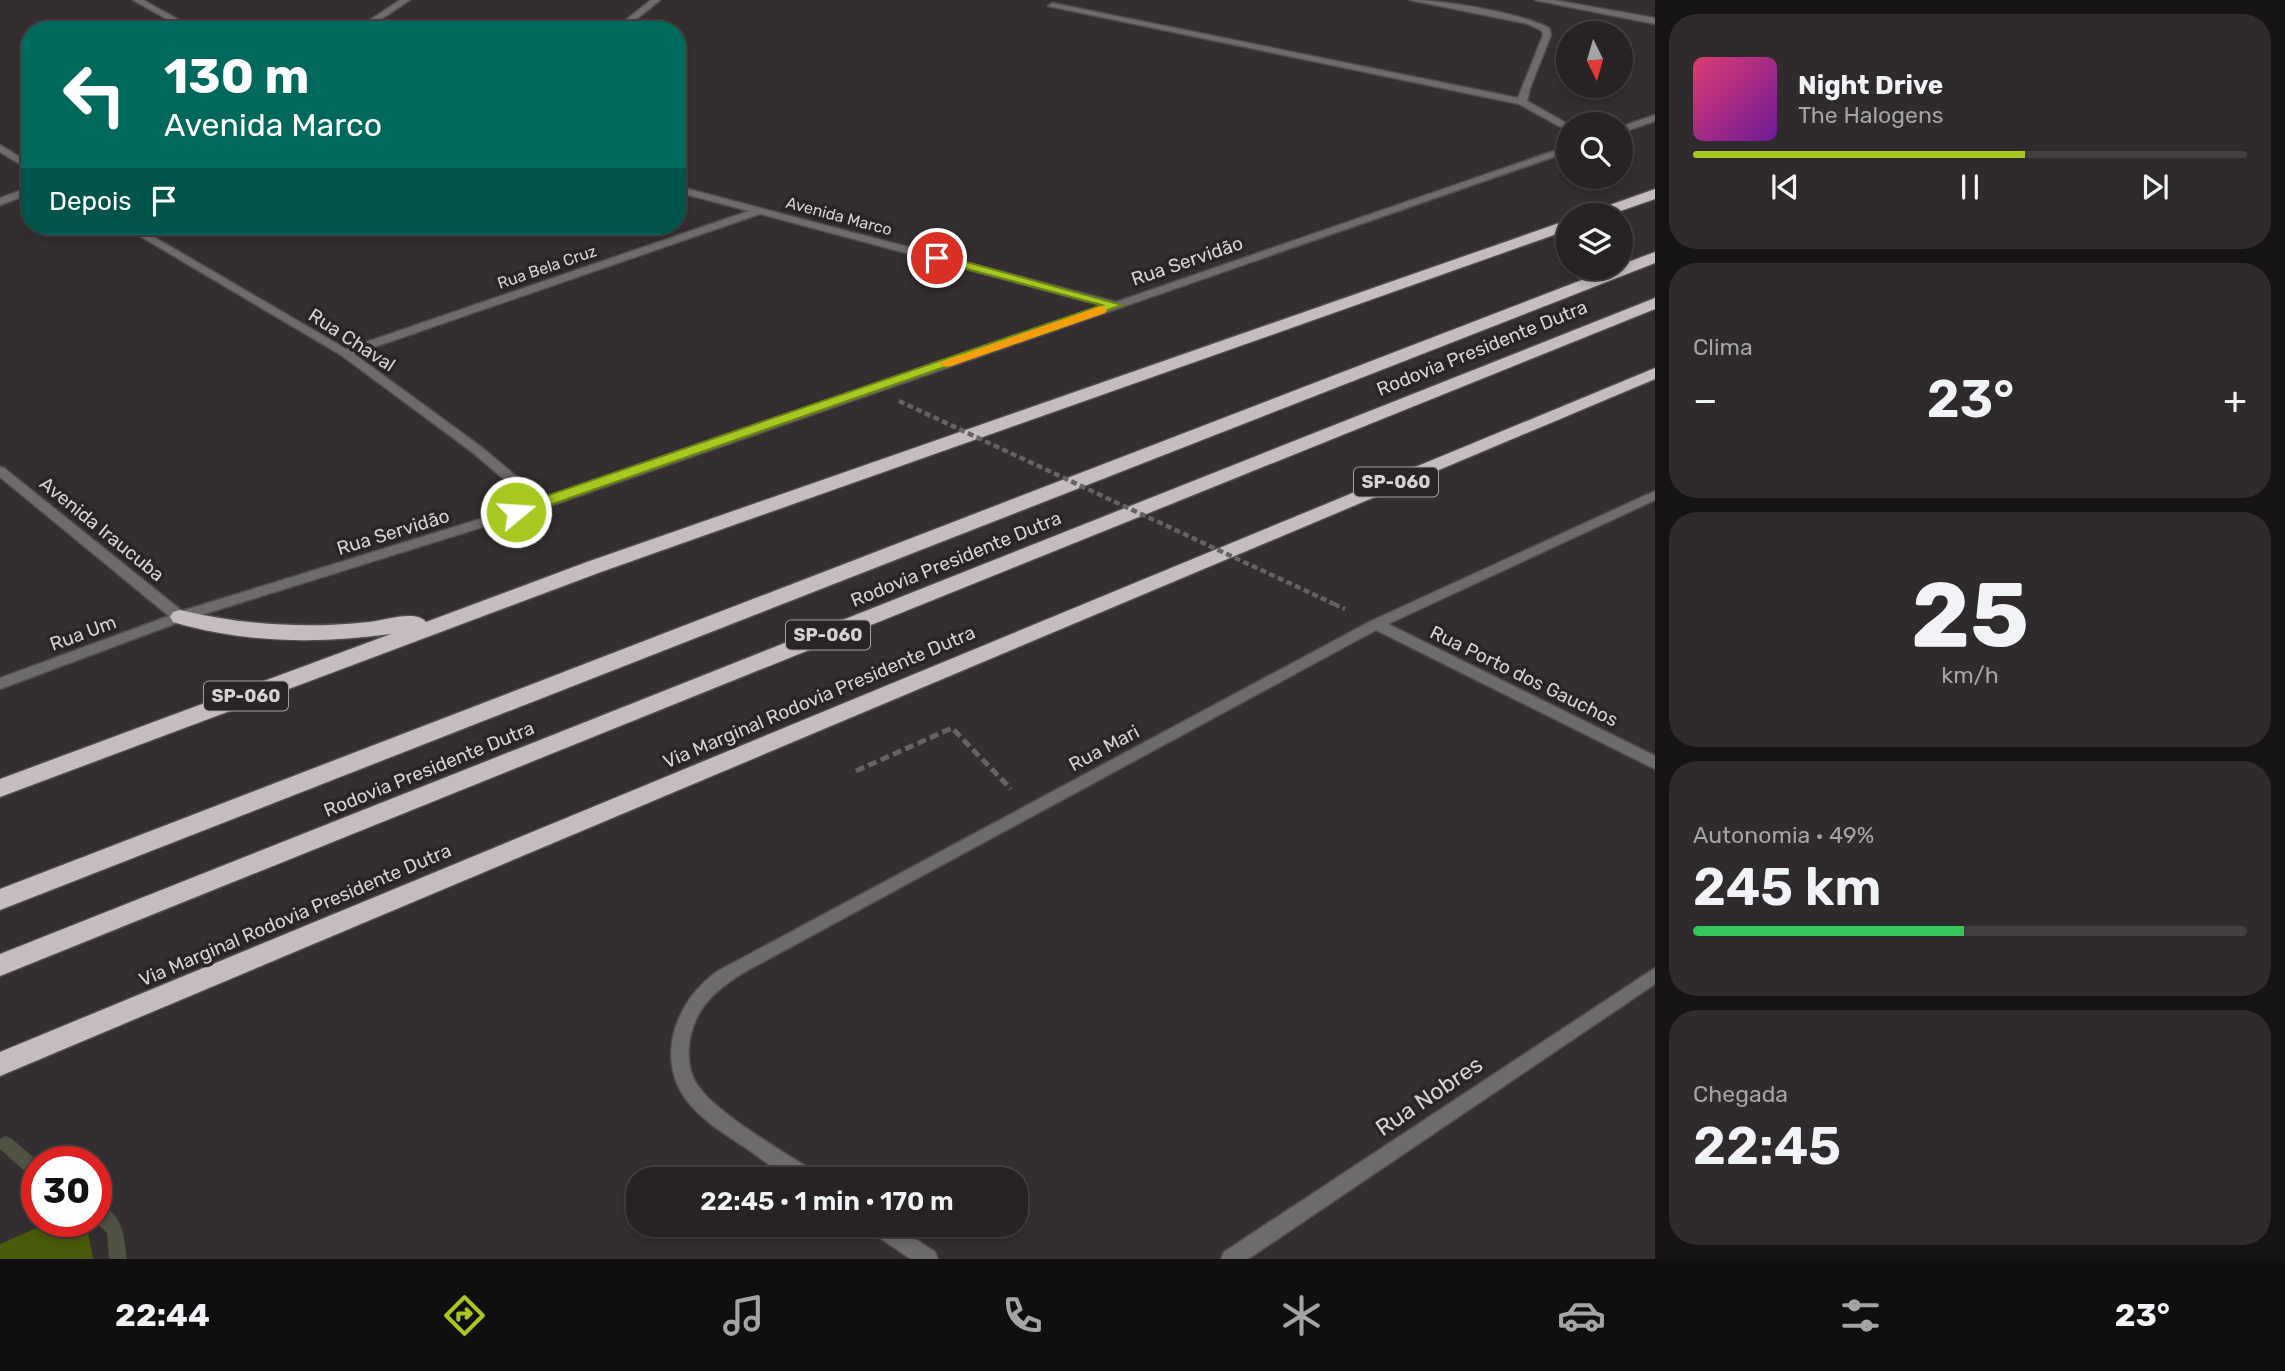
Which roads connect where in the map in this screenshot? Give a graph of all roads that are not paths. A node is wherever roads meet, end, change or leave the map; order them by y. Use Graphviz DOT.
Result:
graph roads {
  1 [pos="406,0"];
  2 [pos="656,0"];
  3 [pos="1414,0"];
  4 [pos="1539,0"];
  5 [pos="145,2"];
  6 [pos="1052,6"];
  7 [pos="178,21"];
  8 [pos="373,21"];
  9 [pos="629,21"];
  10 [pos="1655,21"];
  11 [pos="1522,102"];
  12 [pos="1655,118"];
  13 [pos="1556,121"];
  14 [pos="1633,126"];
  15 [pos="0,148"];
  16 [pos="1556,153"];
  17 [pos="21,161"];
  18 [pos="686,191"];
  19 [pos="21,194"];
  20 [pos="1655,194"];
  21 [pos="0,202"];
  22 [pos="1629,203"];
  23 [pos="759,211"];
  24 [pos="1556,229"];
  25 [pos="143,235"];
  26 [pos="1655,257"];
  27 [pos="1655,303"];
  28 [pos="1115,305"];
  29 [pos="345,353"];
  30 [pos="1655,373"];
  31 [pos="0,471"];
  32 [pos="1655,495"];
  33 [pos="542,504"];
  34 [pos="493,604"];
  35 [pos="180,617"];
  36 [pos="1376,624"];
  37 [pos="0,684"];
  38 [pos="1655,763"];
  39 [pos="0,788"];
  40 [pos="0,900"];
  41 [pos="0,965"];
  42 [pos="1655,975"];
  43 [pos="0,1064"];
  44 [pos="792,1167"];
  45 [pos="896,1237"];
  46 [pos="928,1259"];
  47 [pos="1231,1259"];
  1 -- 8 [label="street"];
  2 -- 9 [label="street"];
  3 -- 11 [label="street"];
  4 -- 10 [label="street"];
  5 -- 7 [label="street"];
  6 -- 11 [label="street"];
  11 -- 13 [label="street"];
  12 -- 14 [label="street"];
  15 -- 17 [label="street"];
  16 -- 28 [label="street, Rua Servidão"];
  18 -- 23 [label="street, Avenida Marco"];
  19 -- 21 [label="street"];
  20 -- 22 [label="highway"];
  23 -- 28 [label="street, Avenida Marco"];
  23 -- 29 [label="street, Rua Bela Cruz"];
  24 -- 34 [label="highway, SP-060"];
  25 -- 29 [label="street, Rua Chaval"];
  26 -- 40 [label="highway, Rodovia Presidente Dutra / SP-060"];
  27 -- 41 [label="highway, Rodovia Presidente Dutra / SP-060"];
  28 -- 33 [label="street, Rua Servidão"];
  29 -- 33 [label="street, Rua Chaval"];
  30 -- 43 [label="highway, Via Marginal Rodovia Presidente Dutra / SP-060"];
  31 -- 35 [label="street, Avenida Iraucuba"];
  32 -- 36 [label="street, Rua Mari"];
  33 -- 35 [label="street, Rua Servidão"];
  34 -- 35 [label="highway"];
  34 -- 39 [label="highway, SP-060"];
  35 -- 37 [label="street, Rua Um"];
  36 -- 38 [label="street, Rua Porto dos Gauchos"];
  36 -- 44 [label="street, Rua Mari"];
  42 -- 47 [label="street, Rua Nobres"];
  45 -- 46 [label="street"];
}
